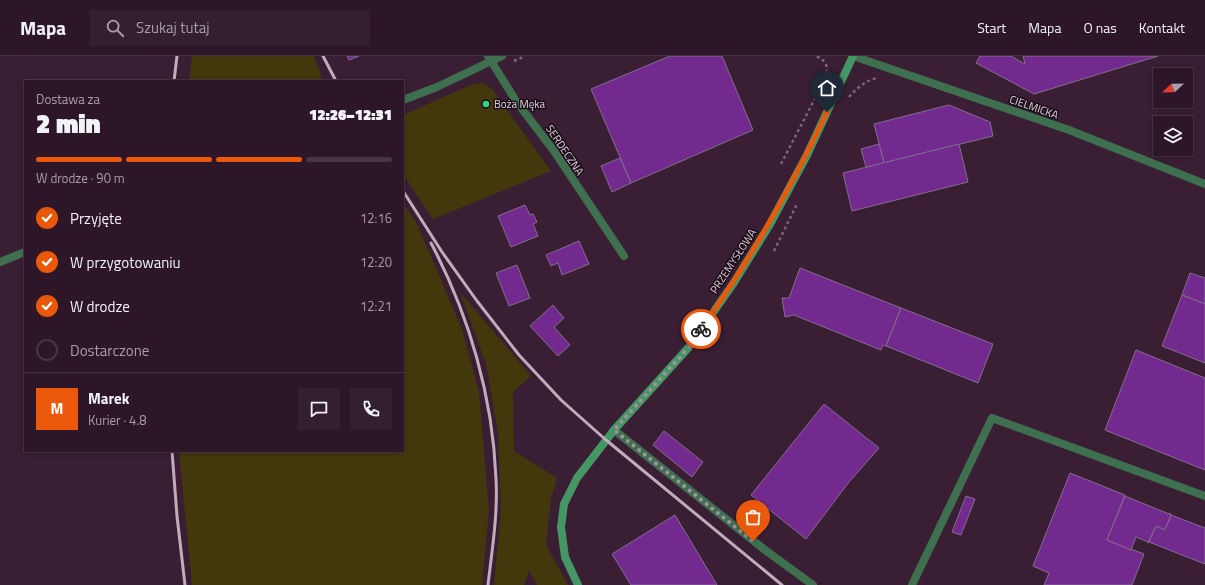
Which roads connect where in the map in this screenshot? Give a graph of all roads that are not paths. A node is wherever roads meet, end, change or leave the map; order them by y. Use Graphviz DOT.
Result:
graph roads {
  1 [pos="502,56"];
  2 [pos="853,56"];
  3 [pos="490,59"];
  4 [pos="404,100"];
  5 [pos="1205,184"];
  6 [pos="24,252"];
  7 [pos="624,256"];
  8 [pos="0,262"];
  9 [pos="614,430"];
  10 [pos="1205,496"];
  11 [pos="578,585"];
  12 [pos="813,585"];
  13 [pos="912,585"];
  1 -- 3 [label="street"];
  2 -- 5 [label="street, CIELMICKA"];
  2 -- 9 [label="street, PRZEMYSŁOWA"];
  3 -- 4 [label="street"];
  3 -- 7 [label="street, SERDECZNA"];
  6 -- 8 [label="street"];
  9 -- 11 [label="street, PRZEMYSŁOWA"];
  9 -- 12 [label="street"];
  10 -- 13 [label="street"];
}
